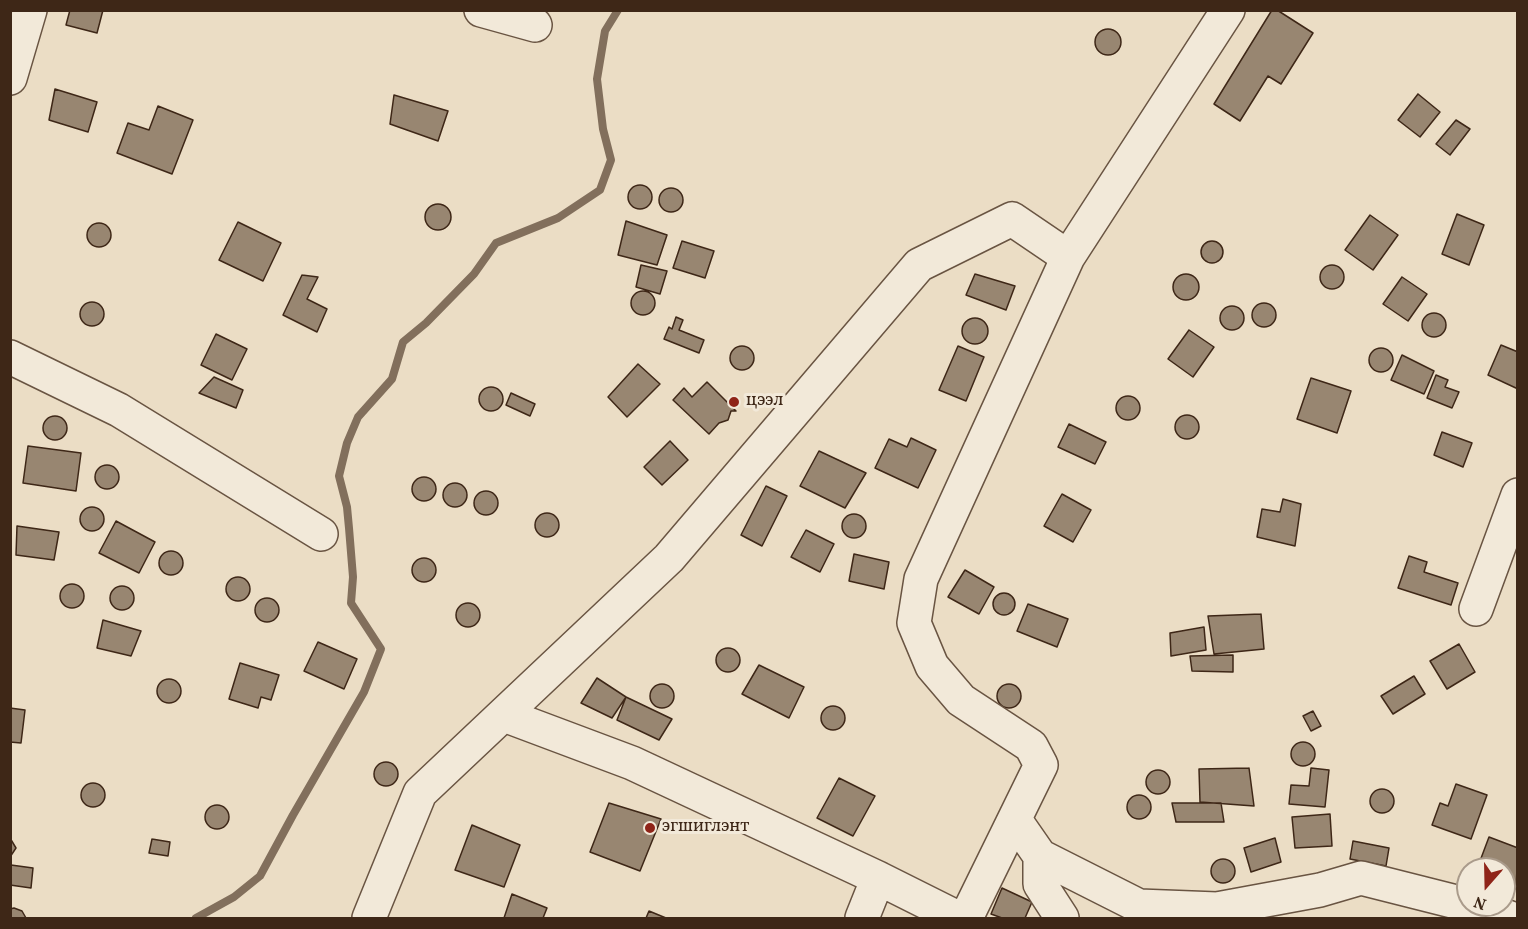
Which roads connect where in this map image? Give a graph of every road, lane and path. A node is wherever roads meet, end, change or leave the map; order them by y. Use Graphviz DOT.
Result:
graph roads {
  1 [pos="30,10"];
  2 [pos="481,10"];
  3 [pos="1228,10"];
  4 [pos="535,25"];
  5 [pos="10,78"];
  6 [pos="1068,257"];
  7 [pos="10,357"];
  8 [pos="1518,495"];
  9 [pos="321,534"];
  10 [pos="1476,609"];
  11 [pos="504,715"];
  12 [pos="1015,820"];
  13 [pos="1040,855"];
  14 [pos="878,878"];
  15 [pos="1456,902"];
  16 [pos="369,918"];
  17 [pos="862,918"];
  18 [pos="958,918"];
  19 [pos="966,918"];
  20 [pos="1062,918"];
  1 -- 5 [label="street"];
  2 -- 4 [label="street"];
  3 -- 6 [label="street"];
  6 -- 11 [label="street"];
  6 -- 12 [label="street"];
  7 -- 9 [label="street"];
  8 -- 10 [label="street"];
  11 -- 14 [label="street"];
  11 -- 16 [label="street"];
  12 -- 13 [label="street"];
  12 -- 19 [label="street"];
  13 -- 15 [label="street"];
  13 -- 20 [label="street"];
  14 -- 17 [label="street"];
  14 -- 18 [label="street"];
}
